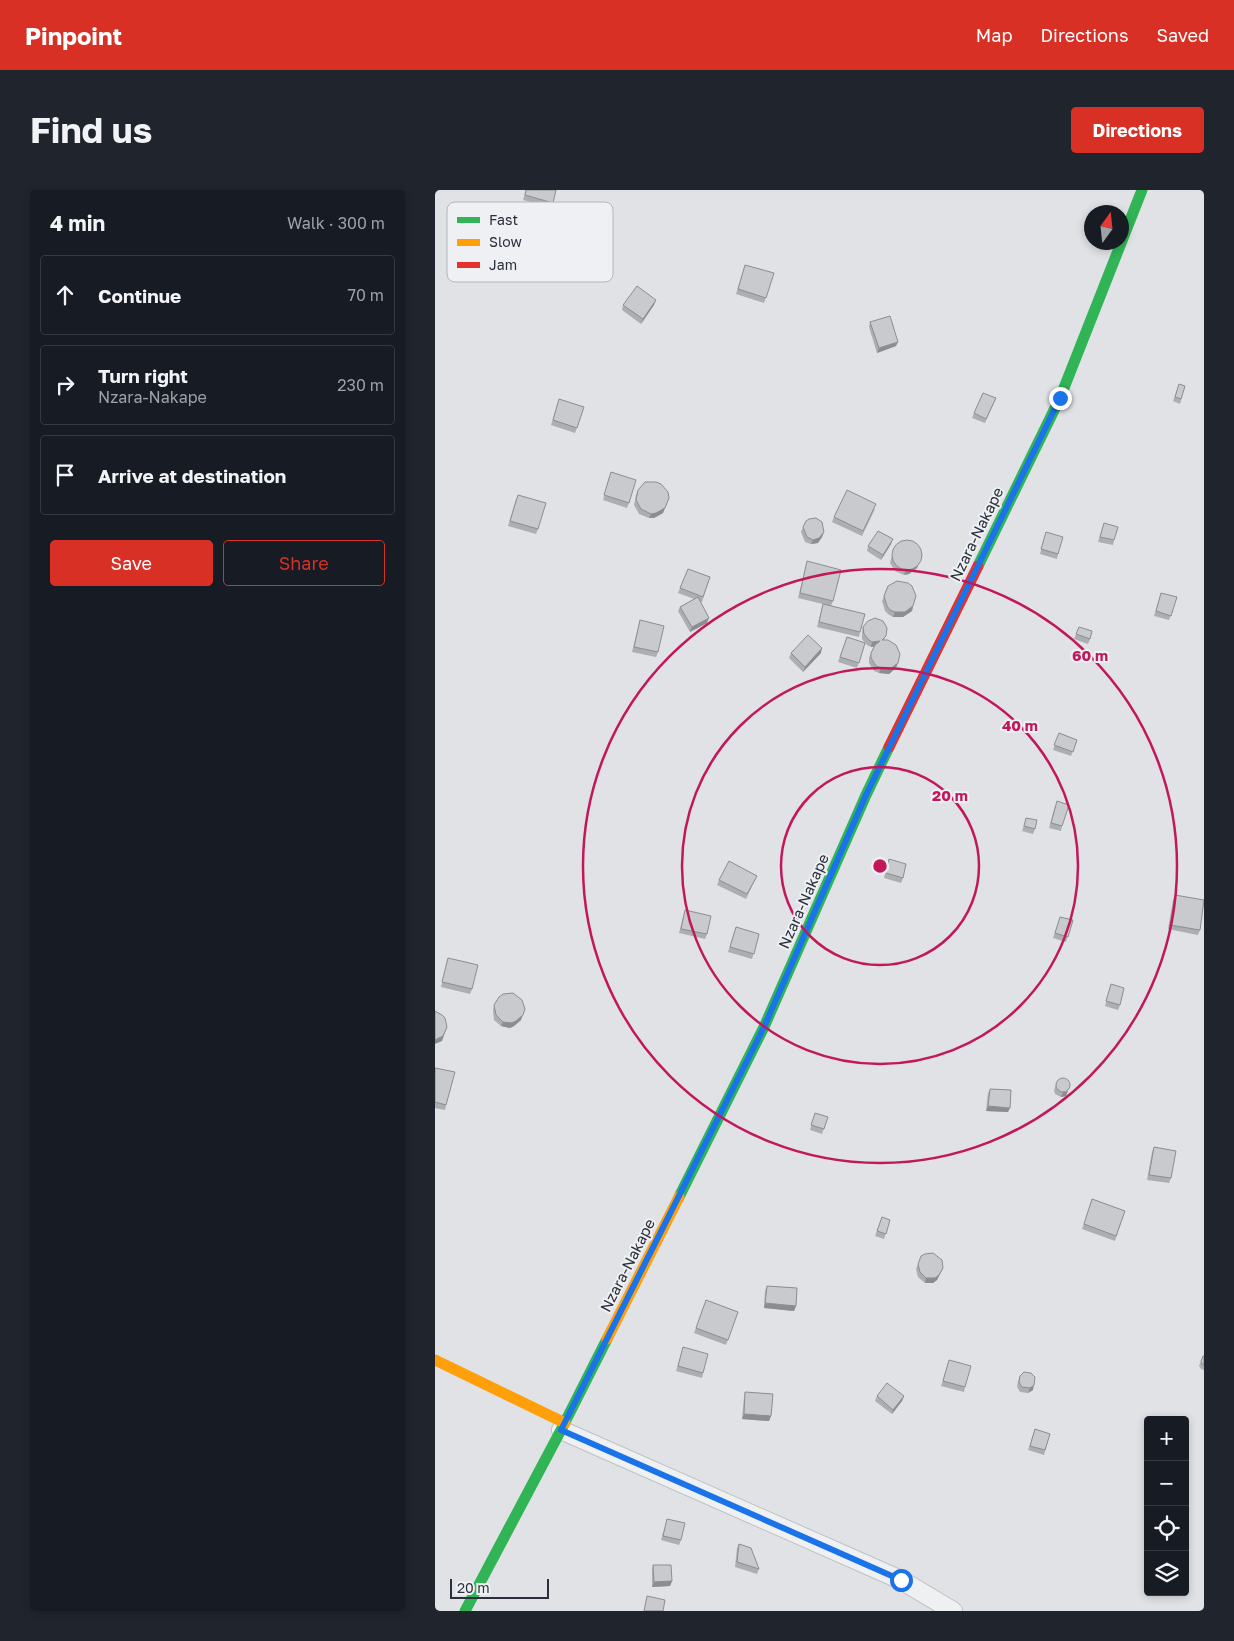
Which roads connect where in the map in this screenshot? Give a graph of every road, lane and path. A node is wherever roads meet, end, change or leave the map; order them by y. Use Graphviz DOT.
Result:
graph roads {
  1 [pos="1142,190"];
  2 [pos="435,1360"];
  3 [pos="563,1426"];
  4 [pos="465,1611"];
  5 [pos="953,1611"];
  1 -- 3 [label="street, Nzara-Nakape"];
  2 -- 3 [label="street"];
  3 -- 4 [label="street, Nzara-Nakape"];
  3 -- 5 [label="lane"];
}
